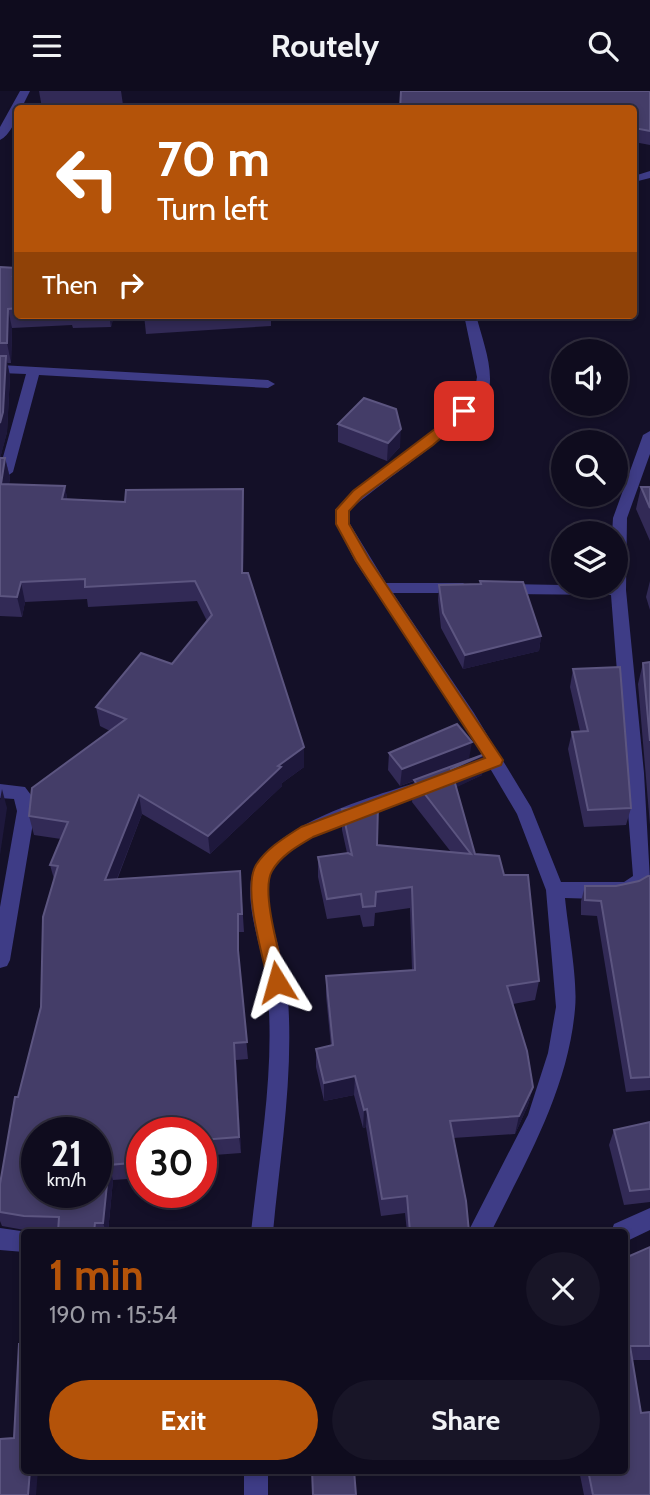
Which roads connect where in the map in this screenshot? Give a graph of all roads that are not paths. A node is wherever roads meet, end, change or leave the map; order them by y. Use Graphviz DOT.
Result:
graph roads {
  1 [pos="0,113"];
  2 [pos="14,113"];
  3 [pos="0,137"];
  4 [pos="471,319"];
  5 [pos="0,369"];
  6 [pos="34,371"];
  7 [pos="268,384"];
  8 [pos="650,435"];
  9 [pos="6,472"];
  10 [pos="620,521"];
  11 [pos="383,587"];
  12 [pos="551,589"];
  13 [pos="619,598"];
  14 [pos="495,760"];
  15 [pos="0,791"];
  16 [pos="555,890"];
  17 [pos="0,960"];
  18 [pos="650,1219"];
  19 [pos="262,1229"];
  20 [pos="482,1229"];
  21 [pos="628,1229"];
  22 [pos="0,1239"];
  23 [pos="21,1241"];
  24 [pos="256,1474"];
  25 [pos="256,1495"];
  1 -- 2 [label="street"];
  2 -- 3 [label="street"];
  4 -- 11 [label="street"];
  5 -- 6 [label="street"];
  6 -- 7 [label="street"];
  6 -- 9 [label="street"];
  8 -- 10 [label="street"];
  11 -- 12 [label="street"];
  11 -- 14 [label="street"];
  13 -- 16 [label="street"];
  14 -- 16 [label="street"];
  14 -- 19 [label="street"];
  15 -- 17 [label="street"];
  16 -- 20 [label="street"];
  18 -- 21 [label="street"];
  22 -- 23 [label="street"];
  24 -- 25 [label="street"];
}
